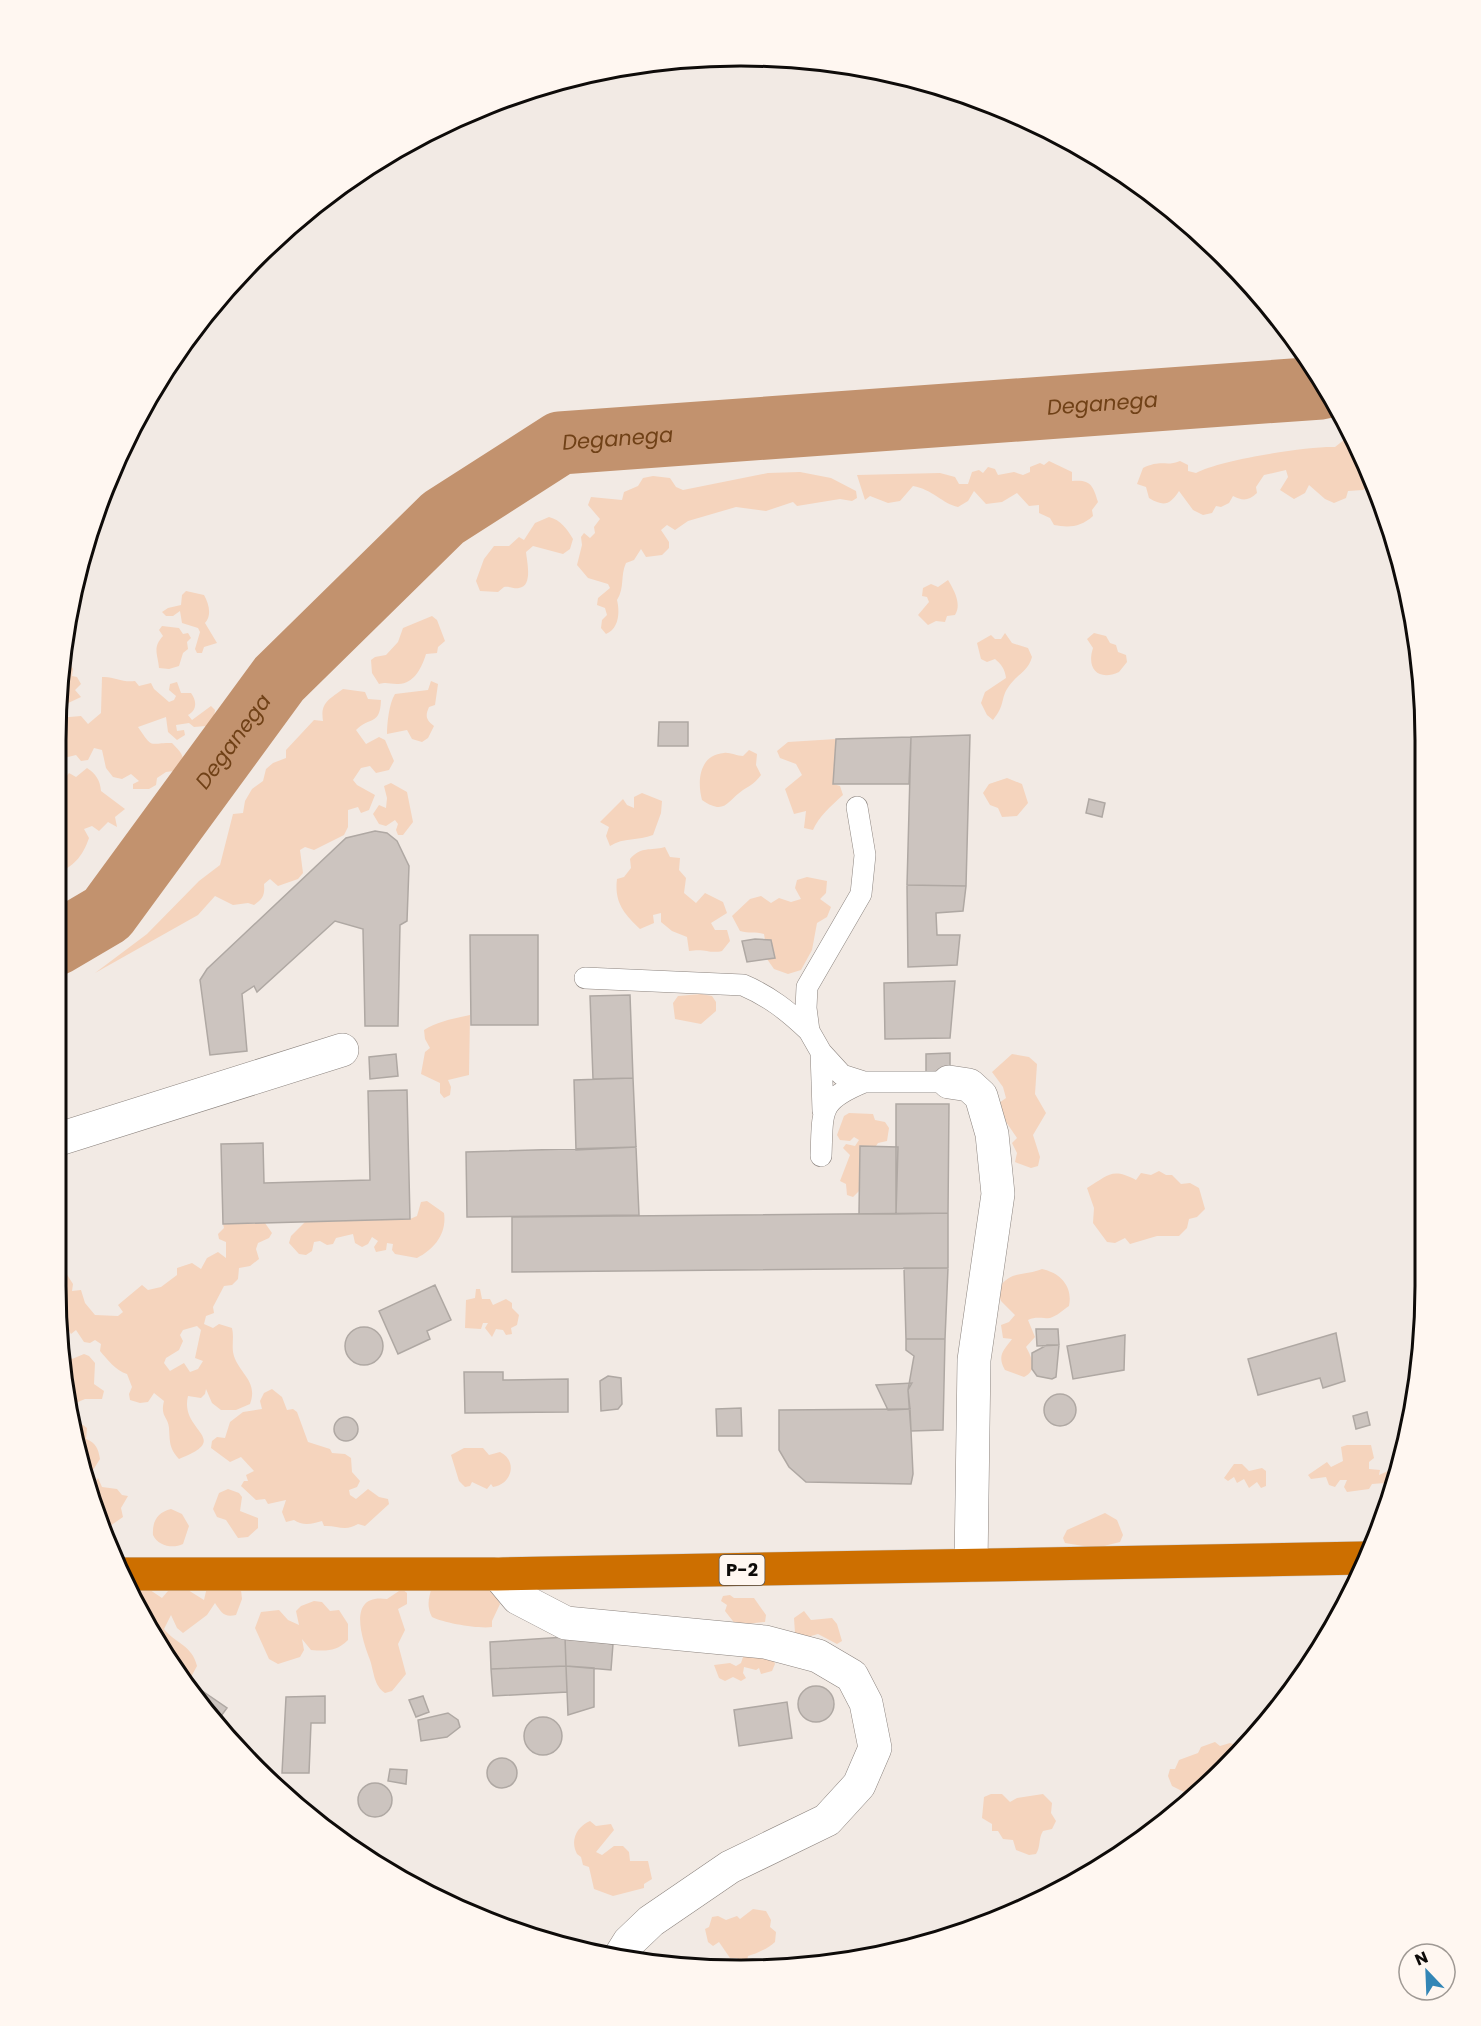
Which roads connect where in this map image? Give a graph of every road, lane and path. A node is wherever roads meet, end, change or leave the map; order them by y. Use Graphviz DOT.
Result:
graph roads {
  1 [pos="857,807"];
  2 [pos="585,978"];
  3 [pos="743,985"];
  4 [pos="807,987"];
  5 [pos="809,1031"];
  6 [pos="342,1050"];
  7 [pos="821,1052"];
  8 [pos="864,1082"];
  9 [pos="949,1082"];
  10 [pos="823,1111"];
  11 [pos="66,1137"];
  12 [pos="821,1156"];
  13 [pos="1357,1558"];
  14 [pos="972,1565"];
  15 [pos="131,1574"];
  16 [pos="498,1574"];
  17 [pos="624,1949"];
  1 -- 4 [label="lane"];
  2 -- 3 [label="lane"];
  3 -- 4 [label="lane"];
  3 -- 5 [label="lane"];
  4 -- 5 [label="lane"];
  5 -- 7 [label="lane"];
  6 -- 11 [label="street"];
  7 -- 8 [label="lane"];
  7 -- 10 [label="lane"];
  8 -- 9 [label="lane"];
  8 -- 10 [label="lane"];
  9 -- 14 [label="street"];
  10 -- 12 [label="lane"];
  13 -- 14 [label="highway, P-2"];
  14 -- 16 [label="highway, P-2"];
  15 -- 16 [label="highway, P-2"];
  16 -- 17 [label="street"];
}
